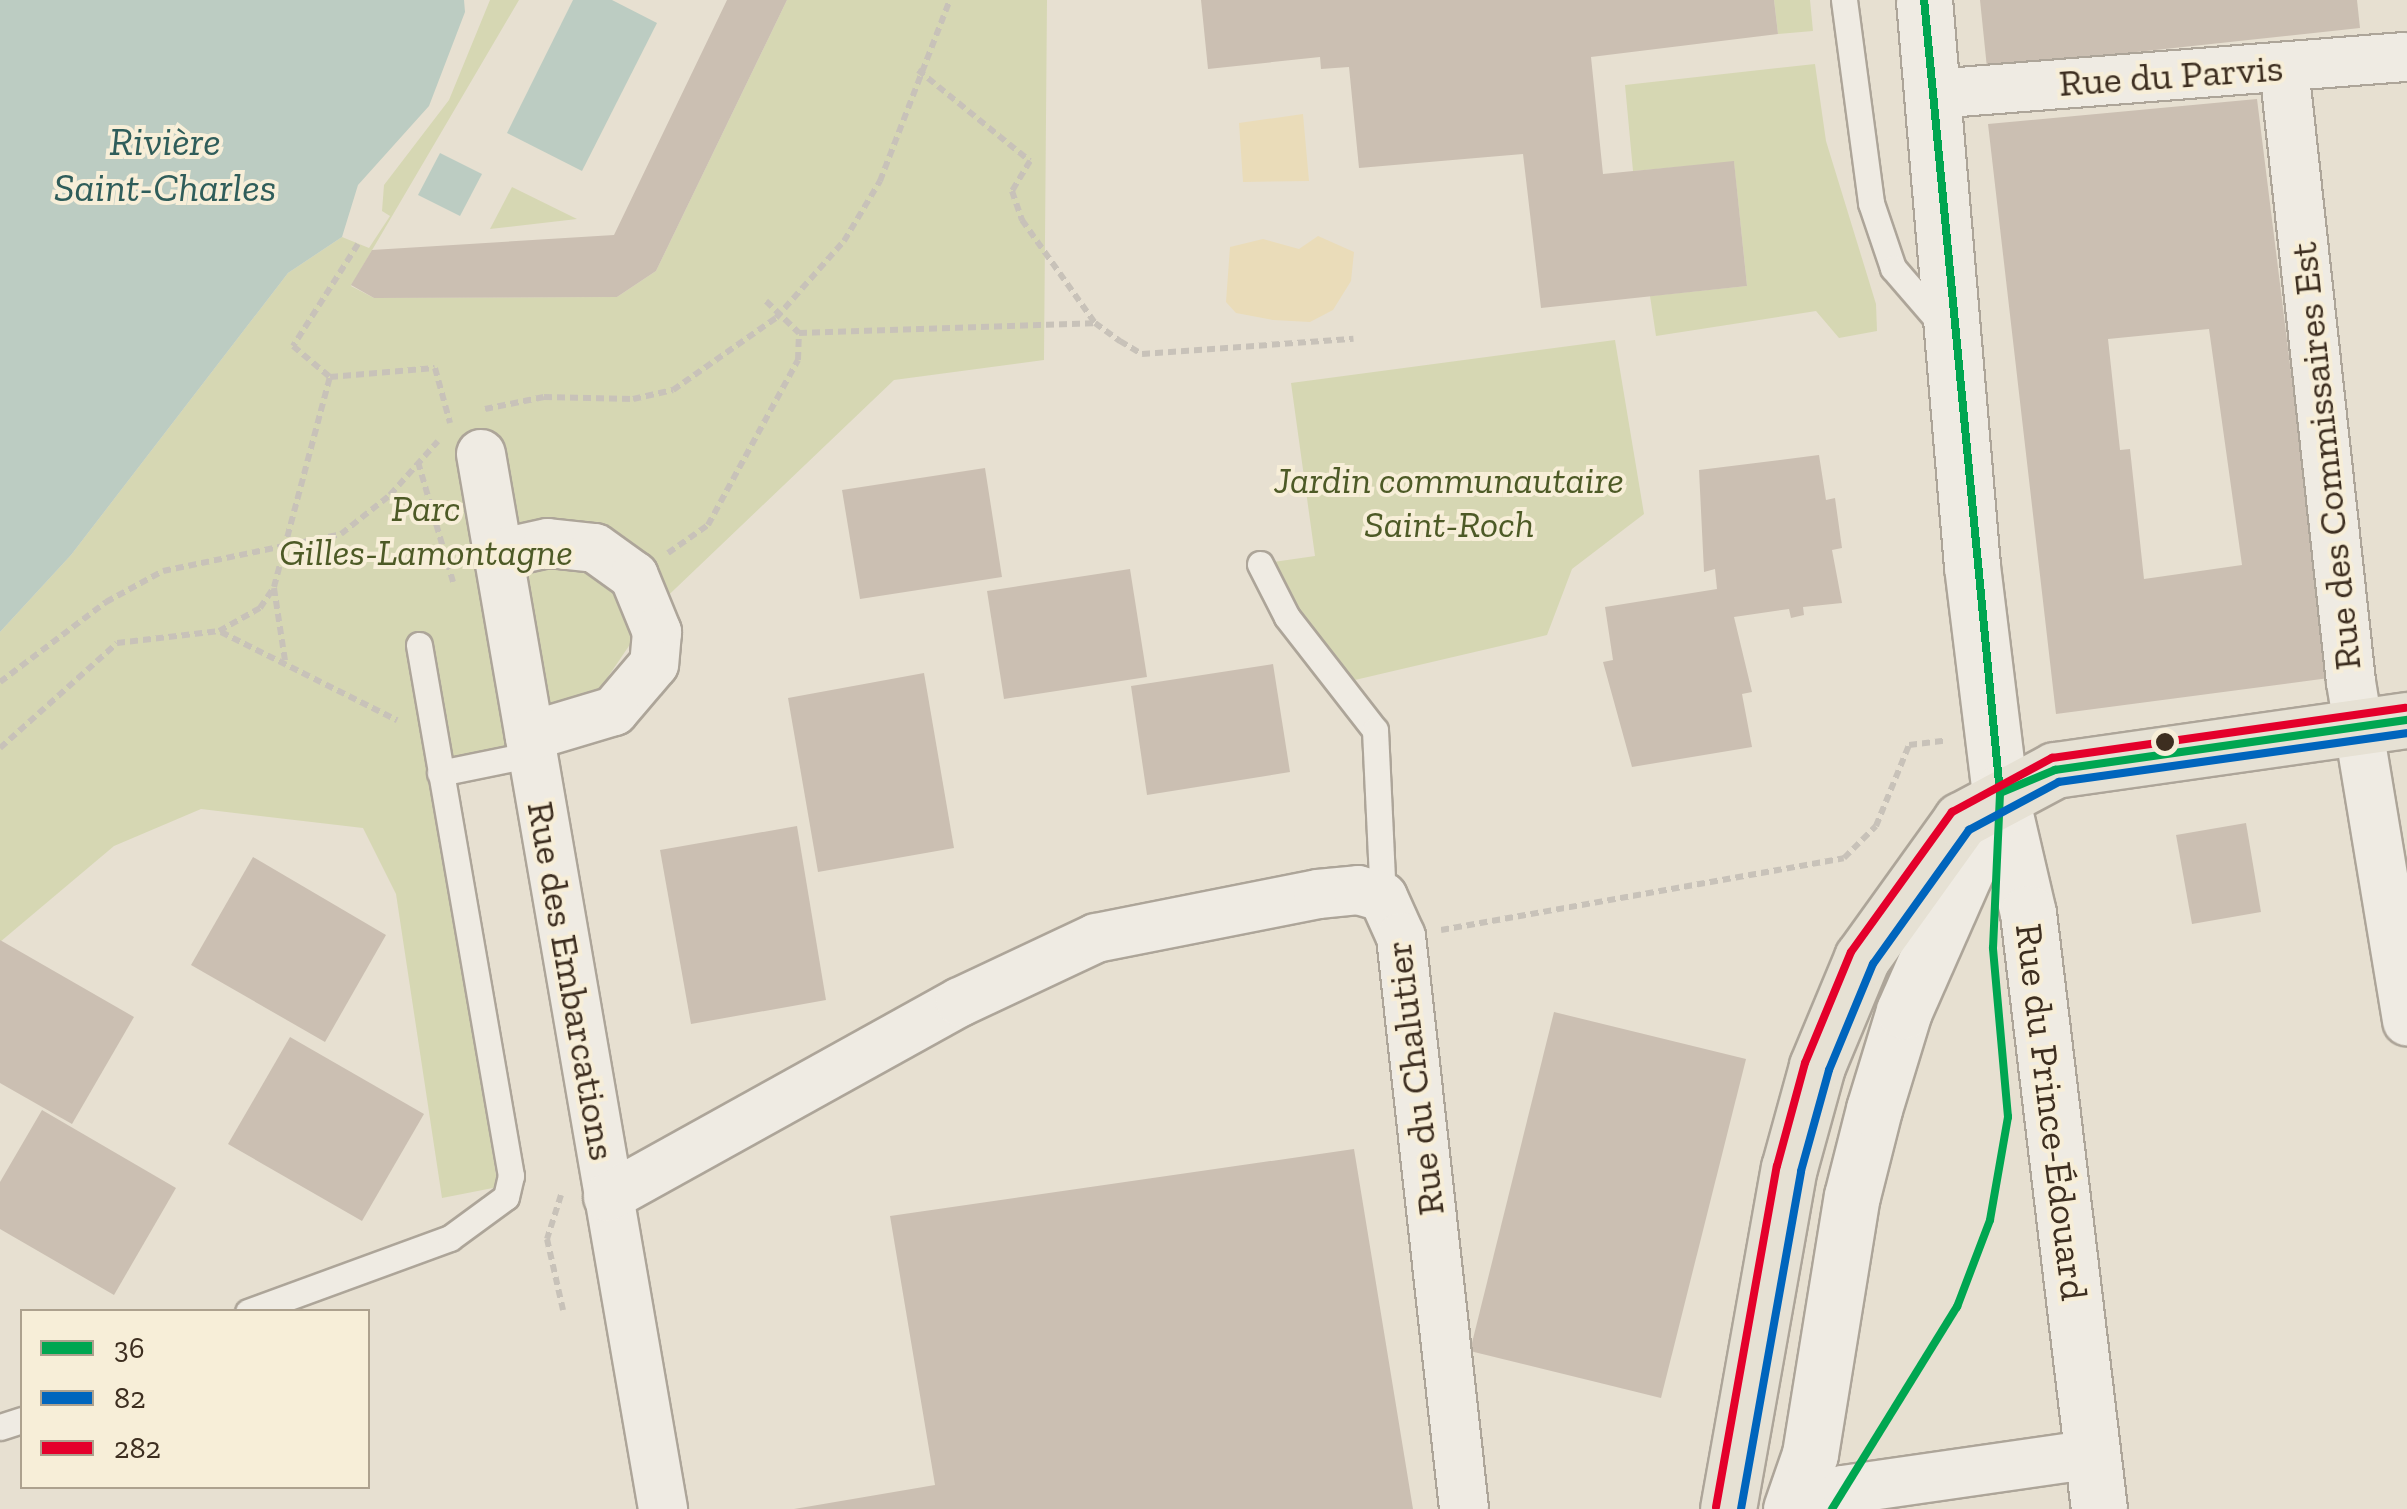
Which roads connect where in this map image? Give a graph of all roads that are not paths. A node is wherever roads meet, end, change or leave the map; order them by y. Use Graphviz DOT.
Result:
graph roads {
  1 [pos="1844,0"];
  2 [pos="1924,0"];
  3 [pos="2407,56"];
  4 [pos="2284,68"];
  5 [pos="1934,94"];
  6 [pos="1957,342"];
  7 [pos="466,441"];
  8 [pos="498,554"];
  9 [pos="1260,564"];
  10 [pos="419,645"];
  11 [pos="2382,724"];
  12 [pos="531,745"];
  13 [pos="440,773"];
  14 [pos="2000,794"];
  15 [pos="1392,917"];
  16 [pos="2407,1021"];
  17 [pos="608,1197"];
  18 [pos="256,1309"];
  19 [pos="2093,1454"];
  20 [pos="1838,1499"];
  21 [pos="662,1509"];
  22 [pos="1464,1509"];
  23 [pos="1728,1509"];
  24 [pos="1791,1509"];
  25 [pos="2100,1509"];
  1 -- 6 [label="lane"];
  2 -- 5 [label="street, Rue du Prince-Édouard"];
  3 -- 4 [label="street, Rue du Parvis"];
  4 -- 5 [label="street, Rue du Parvis"];
  4 -- 11 [label="street, Rue des Commissaires Est"];
  5 -- 6 [label="street, Rue du Prince-Édouard"];
  6 -- 14 [label="street, Rue du Prince-Édouard"];
  7 -- 8 [label="street, Rue des Embarcations"];
  8 -- 12 [label="street, Rue des Embarcations"];
  8 -- 12 [label="street"];
  9 -- 15 [label="lane"];
  10 -- 13 [label="lane"];
  11 -- 14 [label="main road"];
  11 -- 16 [label="street, Rue des Commissaires Est"];
  12 -- 13 [label="lane"];
  12 -- 17 [label="street, Rue des Embarcations"];
  13 -- 18 [label="lane"];
  14 -- 19 [label="street, Rue du Prince-Édouard"];
  14 -- 23 [label="main road"];
  14 -- 24 [label="street"];
  15 -- 17 [label="street, Rue du Chalutier"];
  15 -- 22 [label="street, Rue du Chalutier"];
  17 -- 21 [label="street, Rue des Embarcations"];
  19 -- 20 [label="street"];
  19 -- 25 [label="street, Rue du Prince-Édouard"];
}
